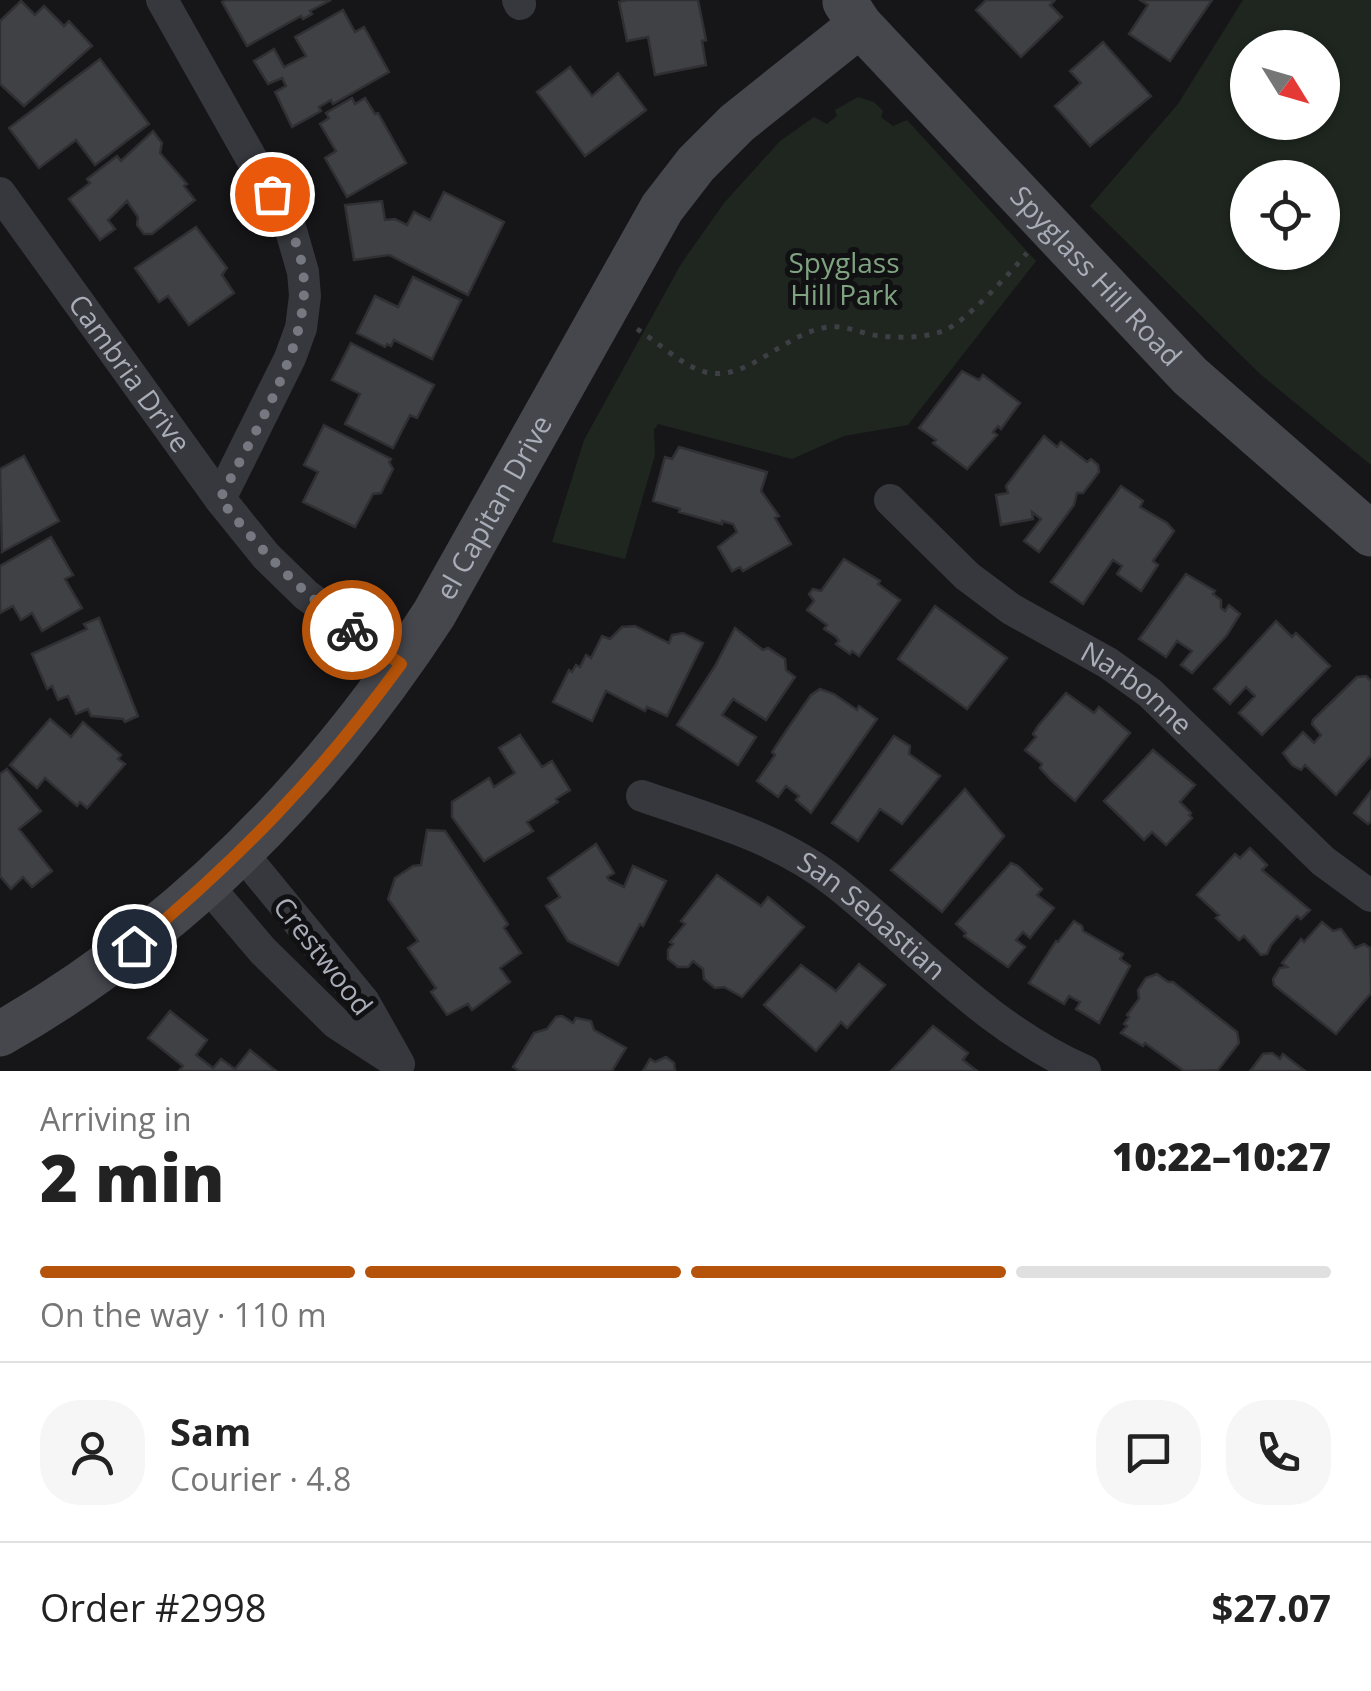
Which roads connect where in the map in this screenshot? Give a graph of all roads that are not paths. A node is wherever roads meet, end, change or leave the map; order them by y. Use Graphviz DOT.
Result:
graph roads {
  1 [pos="162,0"];
  2 [pos="852,12"];
  3 [pos="0,194"];
  4 [pos="220,499"];
  5 [pos="890,500"];
  6 [pos="1371,534"];
  7 [pos="401,664"];
  8 [pos="642,796"];
  9 [pos="241,852"];
  10 [pos="207,885"];
  11 [pos="1371,896"];
  12 [pos="0,1034"];
  13 [pos="401,1068"];
  14 [pos="1085,1071"];
  1 -- 4 [label="street"];
  2 -- 6 [label="street, Spyglass Hill Road"];
  2 -- 7 [label="street, el Capitan Drive"];
  3 -- 4 [label="street, Cambria Drive"];
  4 -- 7 [label="street, Cambria Drive"];
  5 -- 11 [label="street, Narbonne"];
  7 -- 9 [label="street, el Capitan Drive"];
  8 -- 14 [label="street, San Sebastian"];
  9 -- 10 [label="street, el Capitan Drive"];
  9 -- 13 [label="street, Crestwood"];
  10 -- 12 [label="street, el Capitan Drive"];
  10 -- 13 [label="street, Crestwood"];
}
